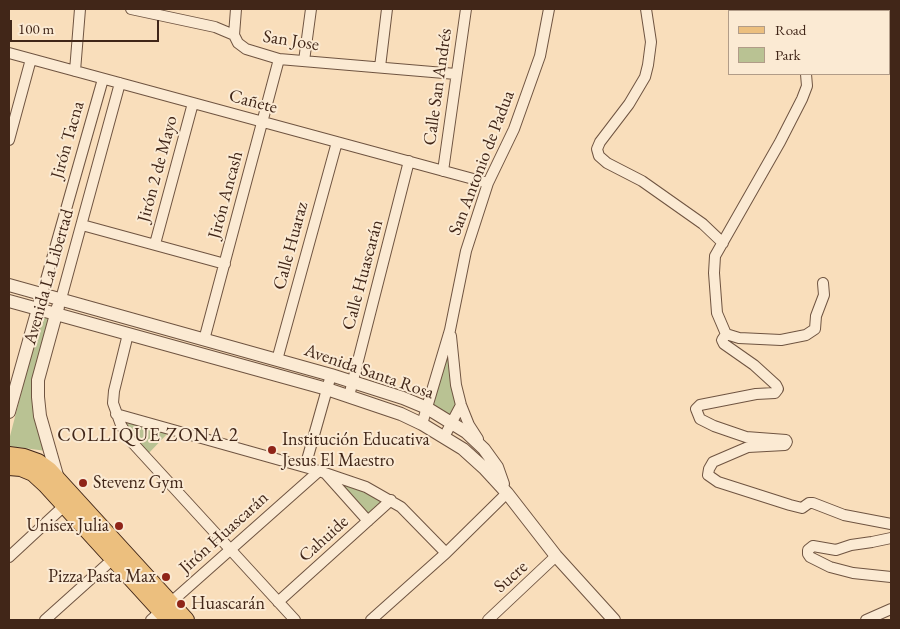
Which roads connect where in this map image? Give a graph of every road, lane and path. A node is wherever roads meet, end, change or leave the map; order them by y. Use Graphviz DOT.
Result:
graph roads {
  1 [pos="80,9"];
  2 [pos="131,9"];
  3 [pos="236,9"];
  4 [pos="311,9"];
  5 [pos="387,9"];
  6 [pos="466,9"];
  7 [pos="549,9"];
  8 [pos="646,9"];
  9 [pos="155,11"];
  10 [pos="234,35"];
  11 [pos="9,53"];
  12 [pos="31,59"];
  13 [pos="279,59"];
  14 [pos="304,61"];
  15 [pos="380,67"];
  16 [pos="75,71"];
  17 [pos="456,74"];
  18 [pos="806,75"];
  19 [pos="103,79"];
  20 [pos="120,83"];
  21 [pos="193,103"];
  22 [pos="262,122"];
  23 [pos="10,133"];
  24 [pos="336,142"];
  25 [pos="409,161"];
  26 [pos="443,170"];
  27 [pos="488,183"];
  28 [pos="82,225"];
  29 [pos="723,243"];
  30 [pos="155,244"];
  31 [pos="225,264"];
  32 [pos="823,284"];
  33 [pos="9,285"];
  34 [pos="42,294"];
  35 [pos="61,299"];
  36 [pos="9,301"];
  37 [pos="38,309"];
  38 [pos="57,314"];
  39 [pos="450,330"];
  40 [pos="128,334"];
  41 [pos="726,334"];
  42 [pos="204,340"];
  43 [pos="277,360"];
  44 [pos="331,375"];
  45 [pos="352,381"];
  46 [pos="13,382"];
  47 [pos="327,390"];
  48 [pos="349,396"];
  49 [pos="461,405"];
  50 [pos="427,408"];
  51 [pos="9,412"];
  52 [pos="116,414"];
  53 [pos="452,423"];
  54 [pos="422,424"];
  55 [pos="444,437"];
  56 [pos="484,449"];
  57 [pos="9,455"];
  58 [pos="9,467"];
  59 [pos="305,467"];
  60 [pos="322,472"];
  61 [pos="59,482"];
  62 [pos="507,493"];
  63 [pos="391,500"];
  64 [pos="64,506"];
  65 [pos="368,521"];
  66 [pos="891,524"];
  67 [pos="891,538"];
  68 [pos="229,549"];
  69 [pos="446,553"];
  70 [pos="556,556"];
  71 [pos="9,557"];
  72 [pos="113,559"];
  73 [pos="891,577"];
  74 [pos="278,602"];
  75 [pos="890,610"];
  76 [pos="163,614"];
  77 [pos="45,620"];
  78 [pos="186,620"];
  79 [pos="295,620"];
  80 [pos="371,620"];
  81 [pos="488,620"];
  82 [pos="614,620"];
  83 [pos="866,620"];
  1 -- 16 [label="street"];
  2 -- 9 [label="street, San Jose"];
  3 -- 10 [label="street"];
  4 -- 14 [label="street"];
  5 -- 15 [label="street"];
  6 -- 17 [label="street, Calle San Andrés"];
  7 -- 27 [label="street, San Antonio de Padua"];
  8 -- 29 [label="street"];
  9 -- 10 [label="street, San Jose"];
  10 -- 13 [label="street, San Jose"];
  11 -- 12 [label="street, Cañete"];
  12 -- 16 [label="street, Cañete"];
  12 -- 23 [label="street"];
  13 -- 14 [label="street, San Jose"];
  13 -- 22 [label="street, Jirón Ancash"];
  14 -- 15 [label="street, San Jose"];
  15 -- 17 [label="street, San Jose"];
  16 -- 19 [label="street, Cañete"];
  17 -- 26 [label="street, Calle San Andrés"];
  18 -- 29 [label="street"];
  19 -- 20 [label="street, Cañete"];
  19 -- 34 [label="street, Jirón Tacna"];
  20 -- 21 [label="street, Cañete"];
  20 -- 28 [label="street, Avenida La Libertad"];
  21 -- 22 [label="street, Cañete"];
  21 -- 30 [label="street, Jirón 2 de Mayo"];
  22 -- 24 [label="street, Cañete"];
  22 -- 31 [label="street, Jirón Ancash"];
  24 -- 25 [label="street, Cañete"];
  24 -- 43 [label="street, Calle Huaraz"];
  25 -- 26 [label="street, Cañete"];
  25 -- 45 [label="street, Calle Huascarán"];
  26 -- 27 [label="street, Cañete"];
  27 -- 39 [label="street, San Antonio de Padua"];
  28 -- 30 [label="street"];
  28 -- 35 [label="street, Avenida La Libertad"];
  29 -- 41 [label="street"];
  30 -- 31 [label="street"];
  31 -- 42 [label="street, Jirón Ancash"];
  32 -- 41 [label="street"];
  33 -- 34 [label="street, Avenida Santa Rosa"];
  34 -- 35 [label="street, Avenida Santa Rosa"];
  34 -- 37 [label="street, Jirón Tacna"];
  35 -- 38 [label="street, Avenida La Libertad"];
  35 -- 42 [label="street, Avenida Santa Rosa"];
  36 -- 37 [label="street, Avenida Santa Rosa"];
  37 -- 38 [label="street, Avenida Santa Rosa"];
  37 -- 46 [label="street, Jirón Tacna"];
  38 -- 40 [label="street, Avenida Santa Rosa"];
  38 -- 61 [label="street, Avenida La Libertad"];
  39 -- 49 [label="street, San Antonio de Padua"];
  39 -- 50 [label="street, San Antonio de Padua"];
  40 -- 47 [label="street, Avenida Santa Rosa"];
  40 -- 52 [label="street"];
  41 -- 66 [label="street"];
  42 -- 43 [label="street, Avenida Santa Rosa"];
  43 -- 44 [label="street, Avenida Santa Rosa"];
  44 -- 45 [label="street, Avenida Santa Rosa"];
  44 -- 47 [label="street"];
  45 -- 48 [label="street, Calle Huascarán"];
  45 -- 50 [label="street, Avenida Santa Rosa"];
  46 -- 51 [label="street, Jirón Tacna"];
  47 -- 48 [label="street, Avenida Santa Rosa"];
  47 -- 59 [label="street"];
  48 -- 54 [label="street, Avenida Santa Rosa"];
  49 -- 53 [label="street"];
  49 -- 56 [label="street, San Antonio de Padua"];
  50 -- 53 [label="street, Avenida Santa Rosa"];
  50 -- 54 [label="street, San Antonio de Padua"];
  52 -- 59 [label="street"];
  52 -- 68 [label="street"];
  53 -- 55 [label="street"];
  53 -- 56 [label="street, Avenida Santa Rosa"];
  54 -- 55 [label="street, Avenida Santa Rosa"];
  55 -- 62 [label="street, Avenida Santa Rosa"];
  56 -- 62 [label="street, Avenida Santa Rosa"];
  57 -- 61 [label="main road"];
  58 -- 64 [label="main road"];
  59 -- 60 [label="street"];
  60 -- 63 [label="street"];
  60 -- 65 [label="street"];
  60 -- 68 [label="street, Jirón Huascarán"];
  61 -- 76 [label="main road"];
  62 -- 69 [label="street"];
  62 -- 70 [label="street"];
  63 -- 65 [label="street, Cahuide"];
  63 -- 69 [label="street"];
  64 -- 71 [label="street"];
  64 -- 72 [label="main road"];
  65 -- 74 [label="street, Cahuide"];
  67 -- 73 [label="street"];
  68 -- 74 [label="street"];
  68 -- 76 [label="street, Jirón Huascarán"];
  69 -- 80 [label="street"];
  70 -- 81 [label="street, Sucre"];
  70 -- 82 [label="street"];
  72 -- 76 [label="main road"];
  72 -- 77 [label="street"];
  74 -- 79 [label="street"];
  75 -- 83 [label="street"];
  76 -- 78 [label="main road"];
}
